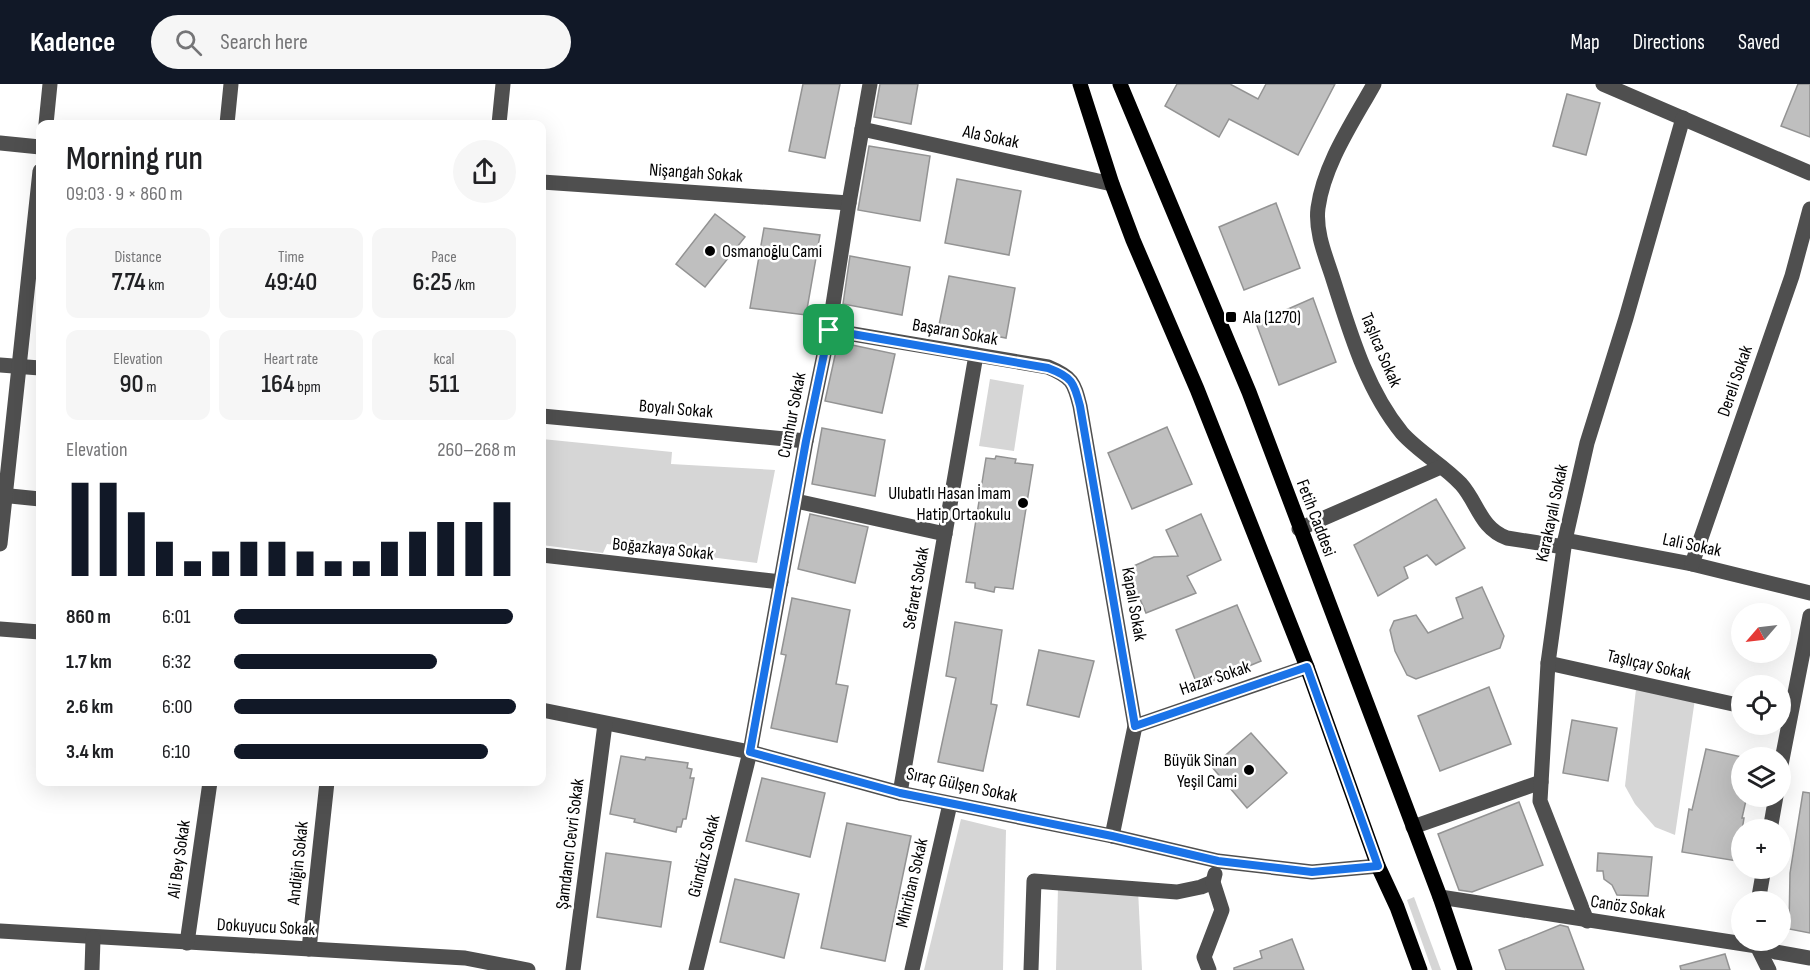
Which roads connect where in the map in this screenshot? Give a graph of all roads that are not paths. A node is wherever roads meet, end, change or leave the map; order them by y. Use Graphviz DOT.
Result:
graph roads {
  1 [pos="50,84"];
  2 [pos="231,84"];
  3 [pos="503,84"];
  4 [pos="870,84"];
  5 [pos="1080,84"];
  6 [pos="1120,84"];
  7 [pos="1374,84"];
  8 [pos="1603,84"];
  9 [pos="1683,118"];
  10 [pos="46,120"];
  11 [pos="227,120"];
  12 [pos="499,120"];
  13 [pos="862,129"];
  14 [pos="0,143"];
  15 [pos="36,147"];
  16 [pos="1810,173"];
  17 [pos="546,182"];
  18 [pos="1112,184"];
  19 [pos="849,203"];
  20 [pos="1810,209"];
  21 [pos="36,210"];
  22 [pos="829,330"];
  23 [pos="976,355"];
  24 [pos="0,365"];
  25 [pos="20,366"];
  26 [pos="36,368"];
  27 [pos="1072,380"];
  28 [pos="546,416"];
  29 [pos="806,441"];
  30 [pos="1441,467"];
  31 [pos="3,495"];
  32 [pos="36,499"];
  33 [pos="796,501"];
  34 [pos="1299,529"];
  35 [pos="945,534"];
  36 [pos="1564,543"];
  37 [pos="0,544"];
  38 [pos="546,555"];
  39 [pos="1692,564"];
  40 [pos="781,582"];
  41 [pos="1810,593"];
  42 [pos="1810,616"];
  43 [pos="0,629"];
  44 [pos="36,632"];
  45 [pos="1548,663"];
  46 [pos="1307,667"];
  47 [pos="1791,692"];
  48 [pos="1731,704"];
  49 [pos="546,711"];
  50 [pos="605,724"];
  51 [pos="1135,726"];
  52 [pos="750,752"];
  53 [pos="1541,782"];
  54 [pos="209,786"];
  55 [pos="327,786"];
  56 [pos="900,793"];
  57 [pos="950,804"];
  58 [pos="1413,827"];
  59 [pos="1112,836"];
  60 [pos="1218,861"];
  61 [pos="1378,866"];
  62 [pos="1213,882"];
  63 [pos="1440,897"];
  64 [pos="1587,921"];
  65 [pos="0,931"];
  66 [pos="93,938"];
  67 [pos="1731,940"];
  68 [pos="187,943"];
  69 [pos="309,949"];
  70 [pos="1761,951"];
  71 [pos="1781,951"];
  72 [pos="1810,958"];
  73 [pos="425,963"];
  74 [pos="92,970"];
  75 [pos="528,970"];
  76 [pos="573,970"];
  77 [pos="696,970"];
  78 [pos="912,970"];
  79 [pos="1031,970"];
  80 [pos="1209,970"];
  81 [pos="1420,970"];
  82 [pos="1465,970"];
  83 [pos="1769,970"];
  1 -- 10 [label="street"];
  2 -- 11 [label="street"];
  3 -- 12 [label="street"];
  4 -- 13 [label="street, Cumhur Sokak"];
  5 -- 18 [label="main road"];
  6 -- 34 [label="main road, Fetih Caddesi"];
  7 -- 30 [label="street, Taşlıca Sokak"];
  8 -- 9 [label="street"];
  9 -- 16 [label="street"];
  9 -- 36 [label="street, Karakayalı Sokak"];
  13 -- 18 [label="street, Ala Sokak"];
  13 -- 19 [label="street, Cumhur Sokak"];
  14 -- 15 [label="street"];
  17 -- 19 [label="street, Nişangah Sokak"];
  18 -- 46 [label="main road"];
  19 -- 22 [label="street, Cumhur Sokak"];
  20 -- 39 [label="street, Dereli Sokak"];
  21 -- 25 [label="street"];
  22 -- 23 [label="street, Başaran Sokak"];
  22 -- 29 [label="street, Cumhur Sokak"];
  23 -- 27 [label="street, Başaran Sokak"];
  23 -- 35 [label="street, Sefaret Sokak"];
  24 -- 25 [label="street"];
  25 -- 26 [label="street"];
  25 -- 31 [label="street"];
  27 -- 51 [label="street, Kapalı Sokak"];
  28 -- 29 [label="street, Boyalı Sokak"];
  29 -- 33 [label="street, Cumhur Sokak"];
  30 -- 34 [label="street"];
  30 -- 36 [label="street, Taşlıca Sokak"];
  31 -- 32 [label="street"];
  31 -- 37 [label="street"];
  33 -- 35 [label="street"];
  33 -- 40 [label="street, Cumhur Sokak"];
  34 -- 58 [label="main road, Fetih Caddesi"];
  35 -- 56 [label="street, Sefaret Sokak"];
  36 -- 39 [label="street, Lali Sokak"];
  36 -- 45 [label="street, Karakayalı Sokak"];
  38 -- 40 [label="street, Boğazkaya Sokak"];
  39 -- 41 [label="street, Lali Sokak"];
  40 -- 52 [label="street, Cumhur Sokak"];
  42 -- 47 [label="street"];
  43 -- 44 [label="street"];
  45 -- 48 [label="street, Taşlıçay Sokak"];
  45 -- 53 [label="street, Karakayalı Sokak"];
  46 -- 51 [label="street, Hazar Sokak"];
  46 -- 61 [label="main road"];
  49 -- 50 [label="street, Sıraç Gülşen Sokak"];
  50 -- 52 [label="street, Sıraç Gülşen Sokak"];
  50 -- 76 [label="street, Şamdancı Cevri Sokak"];
  51 -- 59 [label="street, Kapalı Sokak"];
  52 -- 56 [label="street, Sıraç Gülşen Sokak"];
  52 -- 77 [label="street, Gündüz Sokak"];
  53 -- 58 [label="street"];
  53 -- 64 [label="street, Karakayalı Sokak"];
  54 -- 68 [label="street, Ali Bey Sokak"];
  55 -- 69 [label="street, Andiğin Sokak"];
  56 -- 57 [label="street, Sıraç Gülşen Sokak"];
  57 -- 59 [label="street, Sıraç Gülşen Sokak"];
  57 -- 78 [label="street, Mihriban Sokak"];
  58 -- 63 [label="main road, Fetih Caddesi"];
  59 -- 60 [label="street, Sıraç Gülşen Sokak"];
  60 -- 61 [label="street, Sıraç Gülşen Sokak"];
  60 -- 62 [label="street"];
  61 -- 81 [label="main road"];
  62 -- 79 [label="street"];
  62 -- 80 [label="street"];
  63 -- 64 [label="street, Canöz Sokak"];
  63 -- 82 [label="main road, Fetih Caddesi"];
  64 -- 67 [label="street, Canöz Sokak"];
  65 -- 66 [label="street, Dokuyucu Sokak"];
  66 -- 68 [label="street, Dokuyucu Sokak"];
  66 -- 74 [label="street"];
  68 -- 69 [label="street, Dokuyucu Sokak"];
  69 -- 73 [label="street, Dokuyucu Sokak"];
  70 -- 83 [label="street"];
  71 -- 72 [label="street, Canöz Sokak"];
  73 -- 75 [label="street, Dokuyucu Sokak"];
}
